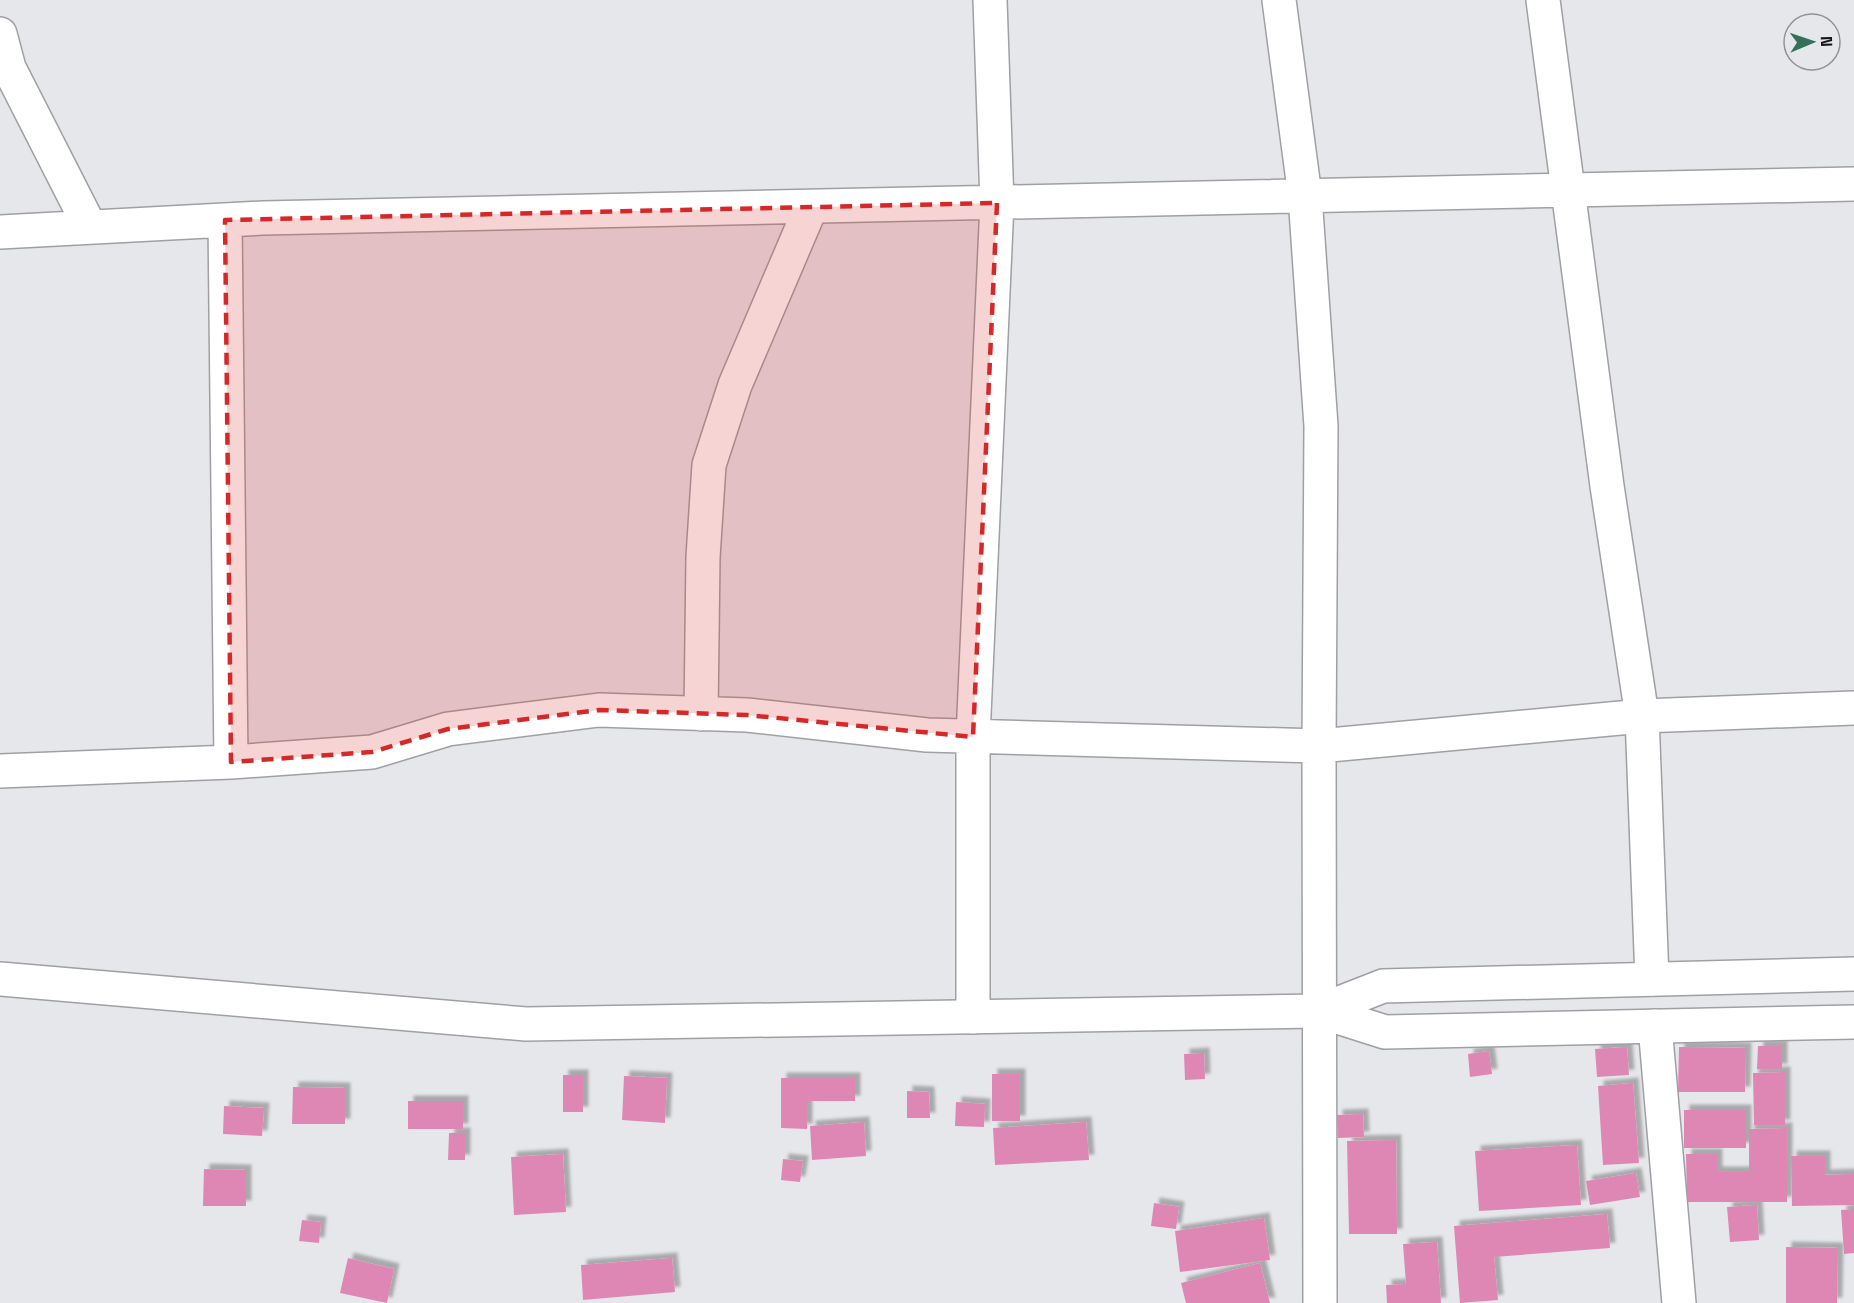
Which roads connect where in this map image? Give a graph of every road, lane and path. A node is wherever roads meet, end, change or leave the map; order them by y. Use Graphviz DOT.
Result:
graph roads {
  1 [pos="990,0"];
  2 [pos="1279,0"];
  3 [pos="1543,0"];
  4 [pos="0,33"];
  5 [pos="1854,184"];
  6 [pos="1569,191"];
  7 [pos="1305,196"];
  8 [pos="997,203"];
  9 [pos="811,207"];
  10 [pos="225,220"];
  11 [pos="90,227"];
  12 [pos="0,232"];
  13 [pos="1854,708"];
  14 [pos="700,714"];
  15 [pos="1641,716"];
  16 [pos="973,737"];
  17 [pos="1319,746"];
  18 [pos="231,762"];
  19 [pos="0,771"];
  20 [pos="1854,974"];
  21 [pos="0,979"];
  22 [pos="1652,979"];
  23 [pos="1319,1011"];
  24 [pos="973,1017"];
  25 [pos="1854,1022"];
  26 [pos="1655,1026"];
  27 [pos="1320,1303"];
  28 [pos="1679,1303"];
  1 -- 8 [label="street"];
  2 -- 7 [label="street"];
  3 -- 6 [label="street"];
  4 -- 11 [label="street"];
  5 -- 6 [label="street"];
  6 -- 7 [label="street"];
  6 -- 15 [label="street"];
  7 -- 8 [label="street"];
  7 -- 17 [label="street"];
  8 -- 9 [label="street"];
  8 -- 16 [label="street"];
  9 -- 10 [label="street"];
  9 -- 14 [label="street"];
  10 -- 11 [label="street"];
  10 -- 18 [label="street"];
  11 -- 12 [label="street"];
  13 -- 15 [label="street"];
  14 -- 16 [label="street"];
  14 -- 18 [label="street"];
  15 -- 17 [label="street"];
  15 -- 22 [label="street"];
  16 -- 17 [label="street"];
  16 -- 24 [label="street"];
  17 -- 23 [label="street"];
  18 -- 19 [label="street"];
  20 -- 22 [label="street"];
  21 -- 24 [label="street"];
  22 -- 23 [label="street"];
  23 -- 24 [label="street"];
  23 -- 26 [label="street"];
  23 -- 27 [label="street"];
  25 -- 26 [label="street"];
  26 -- 28 [label="street"];
}
